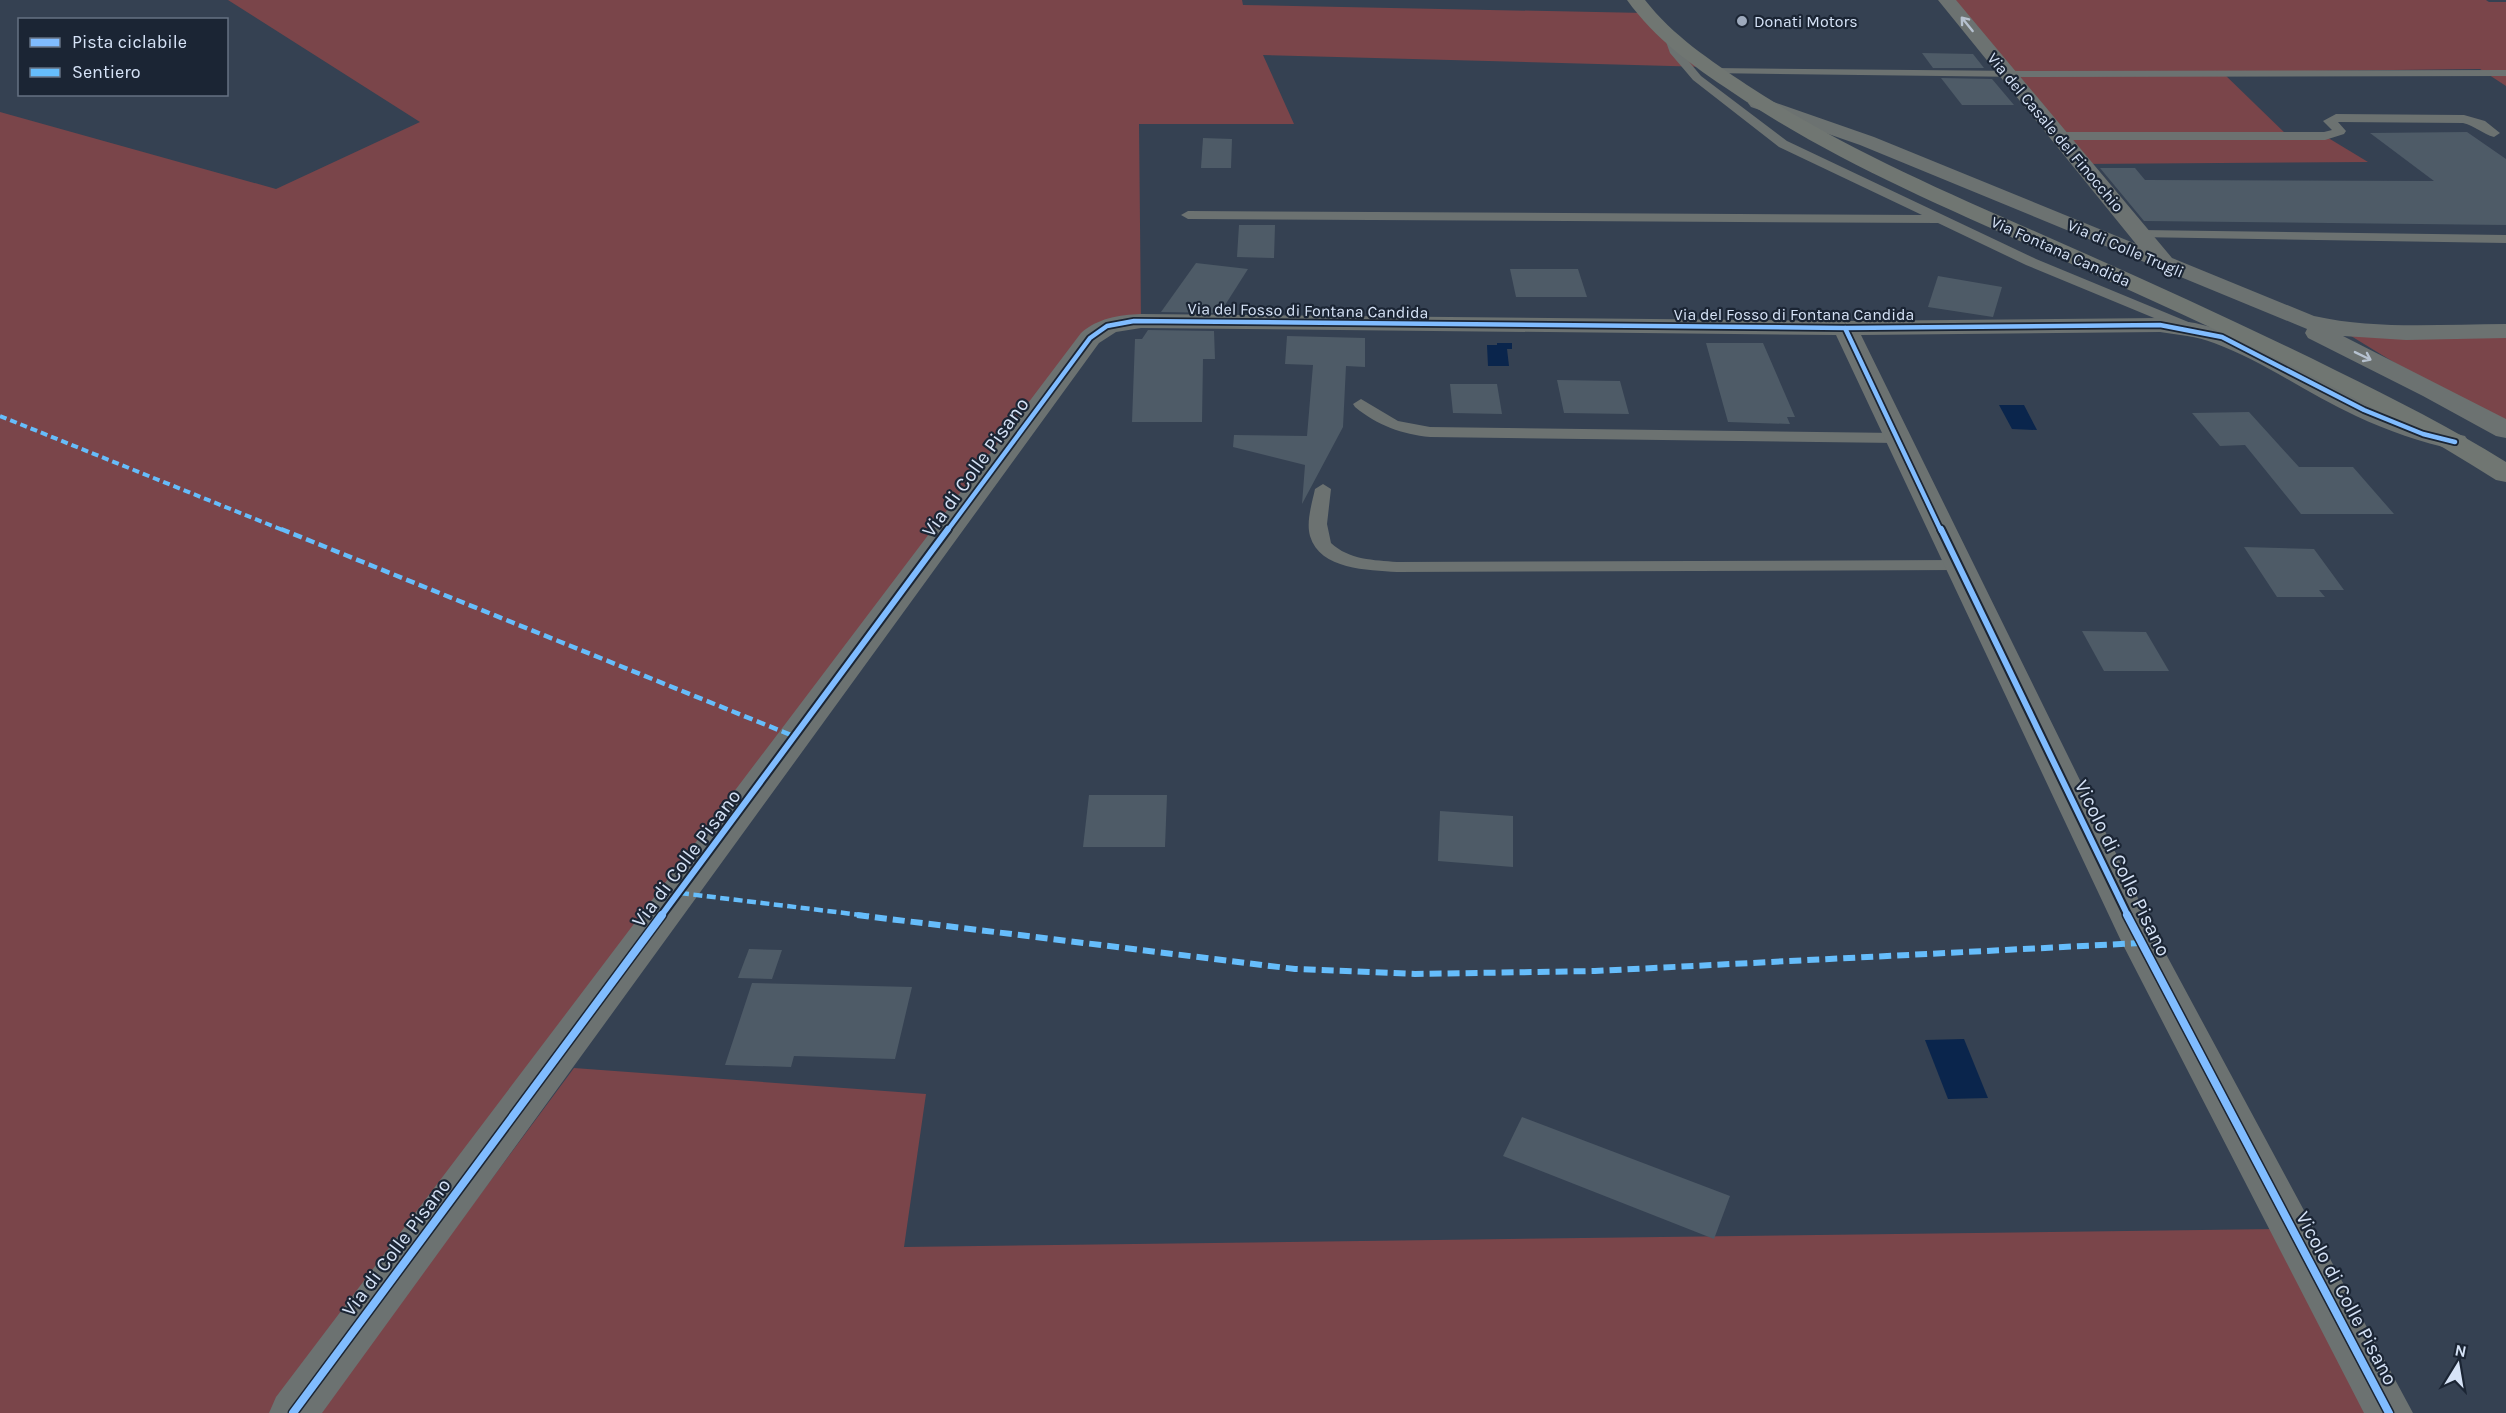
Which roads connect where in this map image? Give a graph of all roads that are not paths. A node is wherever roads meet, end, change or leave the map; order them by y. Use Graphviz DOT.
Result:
graph roads {
  1 [pos="1636,0"];
  2 [pos="1947,0"];
  3 [pos="1670,39"];
  4 [pos="1712,71"];
  5 [pos="2506,73"];
  6 [pos="2008,74"];
  7 [pos="1758,103"];
  8 [pos="2494,133"];
  9 [pos="2059,136"];
  10 [pos="1188,215"];
  11 [pos="1939,219"];
  12 [pos="2141,234"];
  13 [pos="2506,239"];
  14 [pos="2165,264"];
  15 [pos="2235,293"];
  16 [pos="1108,326"];
  17 [pos="1845,328"];
  18 [pos="2195,330"];
  19 [pos="2506,331"];
  20 [pos="1361,404"];
  21 [pos="2506,430"];
  22 [pos="1897,438"];
  23 [pos="2455,442"];
  24 [pos="2506,474"];
  25 [pos="1323,489"];
  26 [pos="1957,566"];
  27 [pos="293,1413"];
  28 [pos="2389,1413"];
  1 -- 3 [label="main road, Via Fontana Candida"];
  6 -- 2 [label="street, Via del Casale del Finocchio, one-way"];
  3 -- 4 [label="main road, Via Fontana Candida"];
  3 -- 11 [label="lane"];
  4 -- 6 [label="lane"];
  4 -- 7 [label="main road, Via Fontana Candida"];
  5 -- 6 [label="lane"];
  6 -- 9 [label="street, Via del Casale del Finocchio"];
  7 -- 14 [label="street, Via di Colle Trugli"];
  7 -- 23 [label="main road, Via Fontana Candida"];
  8 -- 9 [label="lane"];
  9 -- 12 [label="street, Via del Casale del Finocchio"];
  10 -- 11 [label="lane"];
  11 -- 18 [label="lane"];
  12 -- 13 [label="lane"];
  12 -- 14 [label="street, Via del Casale del Finocchio"];
  14 -- 15 [label="street, Via di Colle Trugli"];
  15 -- 19 [label="street, Via di Colle Trugli"];
  15 -- 21 [label="street, one-way"];
  16 -- 17 [label="street, Via del Fosso di Fontana Candida"];
  16 -- 27 [label="street, Via di Colle Pisano"];
  17 -- 18 [label="street, Via del Fosso di Fontana Candida"];
  17 -- 22 [label="street, Vicolo di Colle Pisano"];
  18 -- 23 [label="street, Via del Fosso di Fontana Candida"];
  20 -- 22 [label="lane"];
  22 -- 26 [label="street, Vicolo di Colle Pisano"];
  23 -- 24 [label="main road, Via Fontana Candida"];
  25 -- 26 [label="lane"];
  26 -- 28 [label="street, Vicolo di Colle Pisano"];
}
